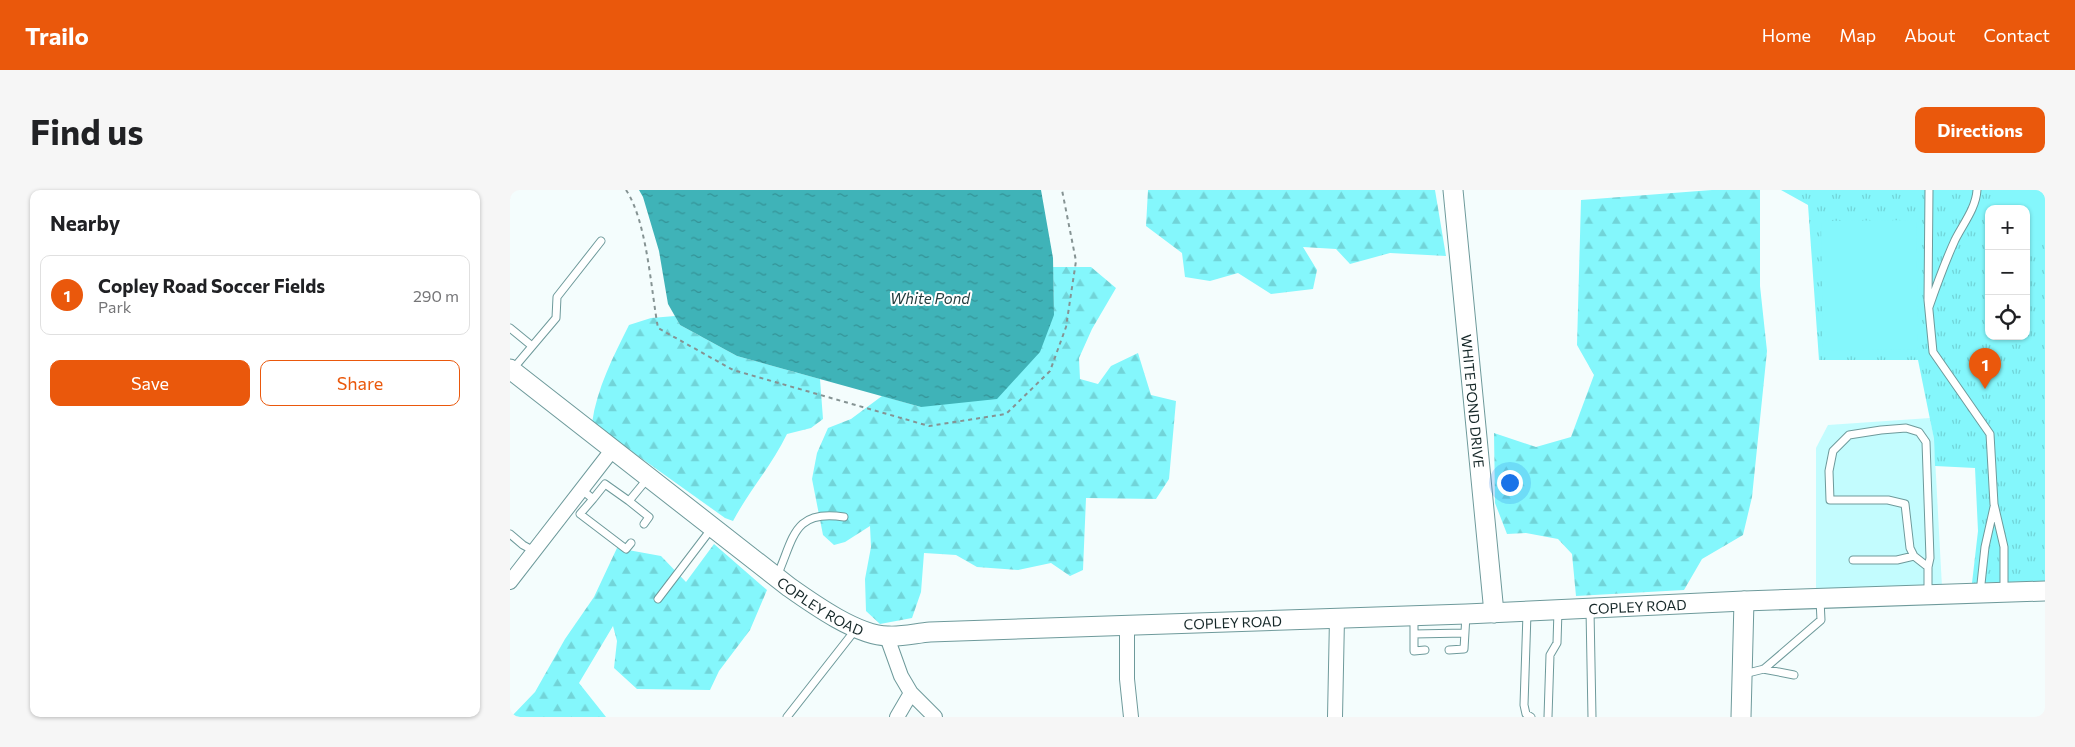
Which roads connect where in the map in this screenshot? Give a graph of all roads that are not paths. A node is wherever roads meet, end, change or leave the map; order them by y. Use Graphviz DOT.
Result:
graph roads {
  1 [pos="1453,190"];
  2 [pos="1929,190"];
  3 [pos="1977,190"];
  4 [pos="601,241"];
  5 [pos="1928,309"];
  6 [pos="510,328"];
  7 [pos="532,346"];
  8 [pos="511,369"];
  9 [pos="612,449"];
  10 [pos="648,477"];
  11 [pos="581,490"];
  12 [pos="593,499"];
  13 [pos="629,501"];
  14 [pos="1994,504"];
  15 [pos="844,517"];
  16 [pos="644,524"];
  17 [pos="713,527"];
  18 [pos="510,534"];
  19 [pos="628,546"];
  20 [pos="534,551"];
  21 [pos="1914,556"];
  22 [pos="1853,560"];
  23 [pos="1928,568"];
  24 [pos="777,577"];
  25 [pos="510,582"];
  26 [pos="2045,591"];
  27 [pos="1980,593"];
  28 [pos="2004,593"];
  29 [pos="1928,595"];
  30 [pos="1820,598"];
  31 [pos="658,599"];
  32 [pos="1744,601"];
  33 [pos="1590,608"];
  34 [pos="1558,610"];
  35 [pos="1527,611"];
  36 [pos="1494,613"];
  37 [pos="1466,614"];
  38 [pos="1337,618"];
  39 [pos="1127,625"];
  40 [pos="1414,625"];
  41 [pos="856,629"];
  42 [pos="1465,632"];
  43 [pos="887,637"];
  44 [pos="1425,650"];
  45 [pos="1449,650"];
  46 [pos="1763,669"];
  47 [pos="1741,675"];
  48 [pos="1794,675"];
  49 [pos="911,693"];
  50 [pos="786,717"];
  51 [pos="897,717"];
  52 [pos="935,717"];
  53 [pos="1131,717"];
  54 [pos="1335,717"];
  55 [pos="1531,717"];
  56 [pos="1548,717"];
  57 [pos="1592,717"];
  58 [pos="1740,717"];
  1 -- 36 [label="main road, WHITE POND DRIVE"];
  2 -- 5 [label="lane"];
  3 -- 5 [label="lane"];
  4 -- 7 [label="lane"];
  5 -- 14 [label="lane"];
  6 -- 7 [label="lane"];
  7 -- 8 [label="lane"];
  8 -- 9 [label="main road, COPLEY ROAD"];
  9 -- 10 [label="main road, COPLEY ROAD"];
  9 -- 11 [label="street"];
  10 -- 13 [label="lane"];
  10 -- 17 [label="main road, COPLEY ROAD"];
  11 -- 12 [label="lane"];
  11 -- 20 [label="street"];
  12 -- 13 [label="lane"];
  12 -- 19 [label="lane"];
  13 -- 16 [label="lane"];
  14 -- 27 [label="lane"];
  14 -- 28 [label="lane"];
  15 -- 24 [label="lane"];
  17 -- 24 [label="main road, COPLEY ROAD"];
  17 -- 31 [label="lane"];
  18 -- 20 [label="lane"];
  20 -- 25 [label="street"];
  21 -- 22 [label="lane"];
  21 -- 23 [label="lane"];
  21 -- 23 [label="lane"];
  23 -- 29 [label="lane"];
  24 -- 41 [label="main road, COPLEY ROAD"];
  26 -- 28 [label="main road, COPLEY ROAD"];
  27 -- 28 [label="main road, COPLEY ROAD"];
  27 -- 29 [label="main road, COPLEY ROAD"];
  29 -- 30 [label="main road, COPLEY ROAD"];
  30 -- 32 [label="main road, COPLEY ROAD"];
  30 -- 46 [label="lane"];
  32 -- 33 [label="main road, COPLEY ROAD"];
  32 -- 47 [label="main road"];
  33 -- 34 [label="main road, COPLEY ROAD"];
  33 -- 57 [label="lane"];
  34 -- 35 [label="main road, COPLEY ROAD"];
  34 -- 56 [label="lane"];
  35 -- 36 [label="main road, COPLEY ROAD"];
  35 -- 55 [label="lane"];
  36 -- 37 [label="main road, COPLEY ROAD"];
  37 -- 40 [label="main road, COPLEY ROAD"];
  37 -- 42 [label="lane"];
  38 -- 39 [label="main road, COPLEY ROAD"];
  38 -- 40 [label="main road, COPLEY ROAD"];
  38 -- 54 [label="street"];
  39 -- 43 [label="main road, COPLEY ROAD"];
  39 -- 53 [label="street"];
  40 -- 42 [label="lane"];
  40 -- 44 [label="lane"];
  41 -- 43 [label="main road, COPLEY ROAD"];
  41 -- 50 [label="lane"];
  42 -- 45 [label="lane"];
  43 -- 49 [label="street"];
  46 -- 47 [label="lane"];
  46 -- 48 [label="lane"];
  47 -- 58 [label="main road"];
  49 -- 51 [label="street"];
  49 -- 52 [label="street"];
}
